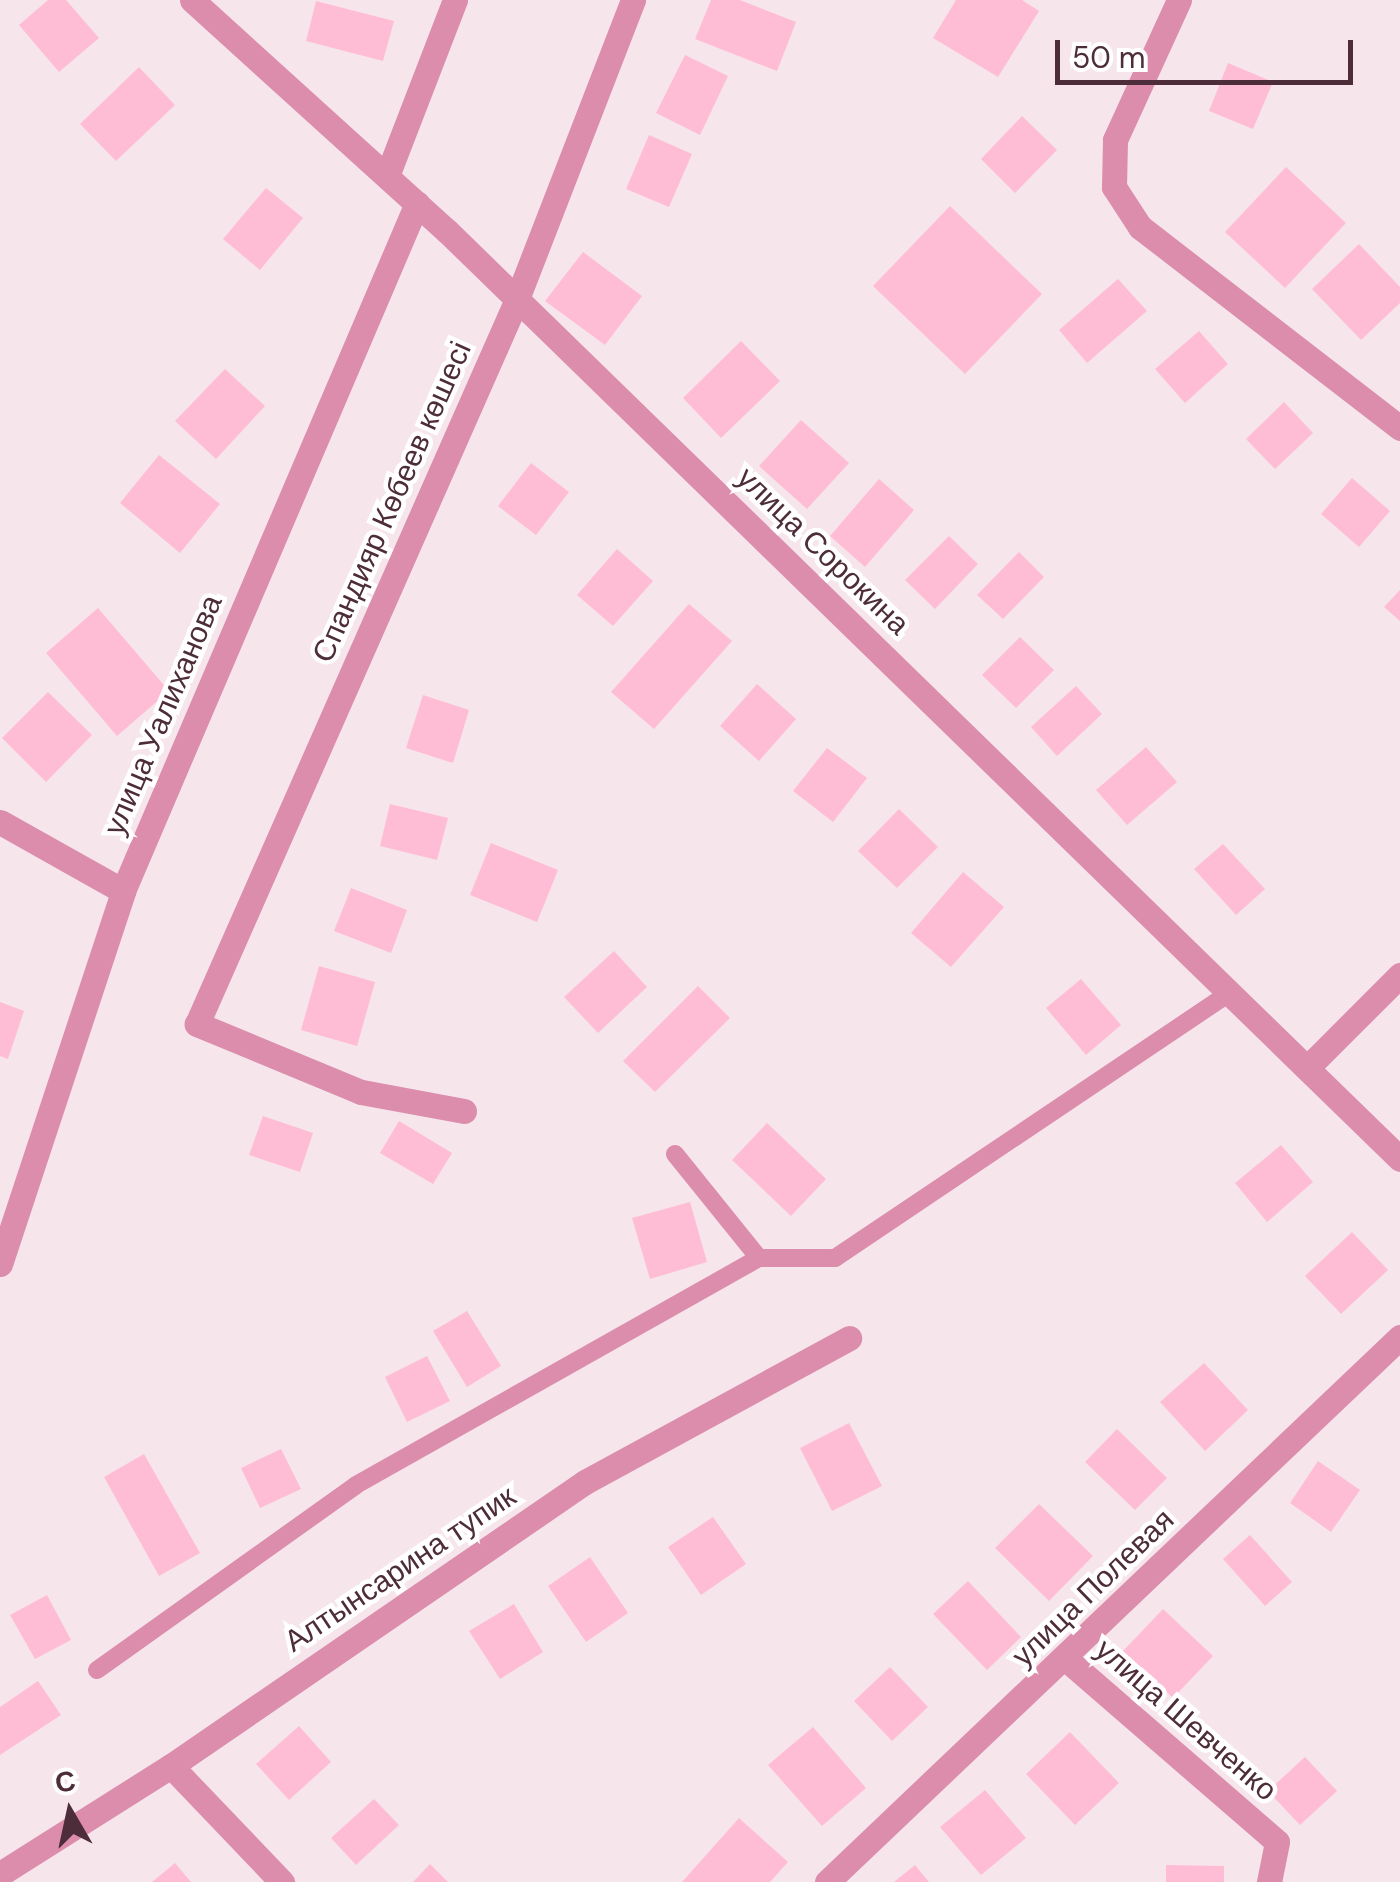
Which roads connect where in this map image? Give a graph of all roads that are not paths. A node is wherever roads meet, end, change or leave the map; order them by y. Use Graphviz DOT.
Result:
graph roads {
  1 [pos="192,0"];
  2 [pos="455,0"];
  3 [pos="633,0"];
  4 [pos="1179,0"];
  5 [pos="387,176"];
  6 [pos="417,203"];
  7 [pos="517,299"];
  8 [pos="1400,428"];
  9 [pos="0,822"];
  10 [pos="124,891"];
  11 [pos="1400,975"];
  12 [pos="1230,993"];
  13 [pos="1306,1068"];
  14 [pos="464,1111"];
  15 [pos="675,1154"];
  16 [pos="1400,1159"];
  17 [pos="759,1258"];
  18 [pos="0,1264"];
  19 [pos="1400,1337"];
  20 [pos="849,1338"];
  21 [pos="1066,1659"];
  22 [pos="97,1670"];
  23 [pos="171,1766"];
  24 [pos="0,1874"];
  25 [pos="282,1882"];
  26 [pos="827,1882"];
  27 [pos="1269,1882"];
  1 -- 5 [label="street, улица Сорокина"];
  2 -- 5 [label="street"];
  3 -- 7 [label="street, Спандияр Көбеев көшесі"];
  4 -- 8 [label="street"];
  5 -- 6 [label="street, улица Сорокина"];
  6 -- 7 [label="street, улица Сорокина"];
  6 -- 10 [label="street, улица Уалиханова"];
  7 -- 12 [label="street, улица Сорокина"];
  7 -- 14 [label="street, Спандияр Көбеев көшесі"];
  9 -- 10 [label="street"];
  10 -- 18 [label="street, улица Уалиханова"];
  11 -- 13 [label="street"];
  12 -- 13 [label="street, улица Сорокина"];
  12 -- 17 [label="lane"];
  13 -- 16 [label="street, улица Сорокина"];
  15 -- 17 [label="lane"];
  17 -- 22 [label="lane"];
  19 -- 21 [label="street, улица Полевая"];
  20 -- 23 [label="street, Алтынсарина тупик"];
  21 -- 26 [label="street, улица Полевая"];
  21 -- 27 [label="street, улица Шевченко"];
  23 -- 24 [label="street, Алтынсарина тупик"];
  23 -- 25 [label="street"];
}
